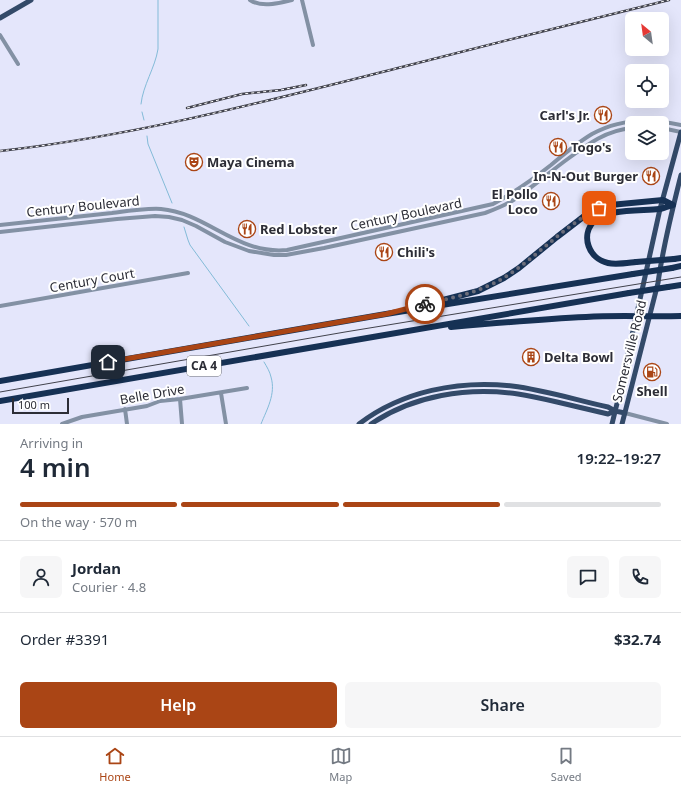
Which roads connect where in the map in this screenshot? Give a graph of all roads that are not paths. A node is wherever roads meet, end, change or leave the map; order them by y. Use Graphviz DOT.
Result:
graph roads {
  1 [pos="31,0"];
  2 [pos="250,0"];
  3 [pos="292,0"];
  4 [pos="302,0"];
  5 [pos="0,18"];
  6 [pos="0,35"];
  7 [pos="313,45"];
  8 [pos="18,64"];
  9 [pos="681,125"];
  10 [pos="625,128"];
  11 [pos="669,129"];
  12 [pos="681,132"];
  13 [pos="681,175"];
  14 [pos="663,200"];
  15 [pos="673,205"];
  16 [pos="660,209"];
  17 [pos="0,225"];
  18 [pos="0,232"];
  19 [pos="681,258"];
  20 [pos="681,266"];
  21 [pos="188,273"];
  22 [pos="681,285"];
  23 [pos="0,306"];
  24 [pos="386,314"];
  25 [pos="636,315"];
  26 [pos="649,316"];
  27 [pos="681,316"];
  28 [pos="408,331"];
  29 [pos="0,381"];
  30 [pos="247,388"];
  31 [pos="221,393"];
  32 [pos="549,393"];
  33 [pos="180,399"];
  34 [pos="548,400"];
  35 [pos="0,401"];
  36 [pos="125,409"];
  37 [pos="615,411"];
  38 [pos="625,413"];
  39 [pos="73,422"];
  40 [pos="62,424"];
  41 [pos="127,424"];
  42 [pos="182,424"];
  43 [pos="226,424"];
  44 [pos="359,424"];
  45 [pos="371,424"];
  46 [pos="612,424"];
  47 [pos="622,424"];
  48 [pos="667,424"];
  1 -- 5 [label="main road"];
  2 -- 3 [label="street"];
  4 -- 7 [label="street"];
  6 -- 8 [label="street"];
  9 -- 17 [label="street, Century Boulevard"];
  10 -- 18 [label="street, Century Boulevard"];
  11 -- 12 [label="street"];
  12 -- 14 [label="main road, Somersville Road"];
  13 -- 15 [label="main road, Somersville Road"];
  14 -- 15 [label="highway"];
  14 -- 16 [label="main road, Somersville Road"];
  14 -- 24 [label="highway"];
  15 -- 16 [label="highway"];
  15 -- 26 [label="main road, Somersville Road"];
  16 -- 19 [label="highway, bridge"];
  16 -- 25 [label="main road, Somersville Road"];
  20 -- 24 [label="highway, CA 4, bridge"];
  21 -- 23 [label="street, Century Court"];
  22 -- 28 [label="highway, CA 4, bridge"];
  24 -- 29 [label="highway, CA 4"];
  25 -- 26 [label="highway"];
  25 -- 28 [label="highway"];
  25 -- 37 [label="main road, Somersville Road"];
  26 -- 27 [label="highway"];
  26 -- 38 [label="main road, Somersville Road"];
  28 -- 35 [label="highway, CA 4"];
  30 -- 31 [label="street, Belle Drive"];
  31 -- 33 [label="street, Belle Drive"];
  31 -- 43 [label="street"];
  32 -- 34 [label="main road"];
  32 -- 37 [label="main road"];
  32 -- 44 [label="main road"];
  33 -- 36 [label="street, Belle Drive"];
  33 -- 42 [label="street"];
  34 -- 37 [label="main road"];
  34 -- 45 [label="main road"];
  36 -- 39 [label="street, Belle Drive"];
  36 -- 41 [label="street"];
  37 -- 38 [label="main road"];
  37 -- 46 [label="main road, Somersville Road"];
  38 -- 47 [label="main road, Somersville Road"];
  38 -- 48 [label="street"];
  39 -- 40 [label="street, Belle Drive"];
}
